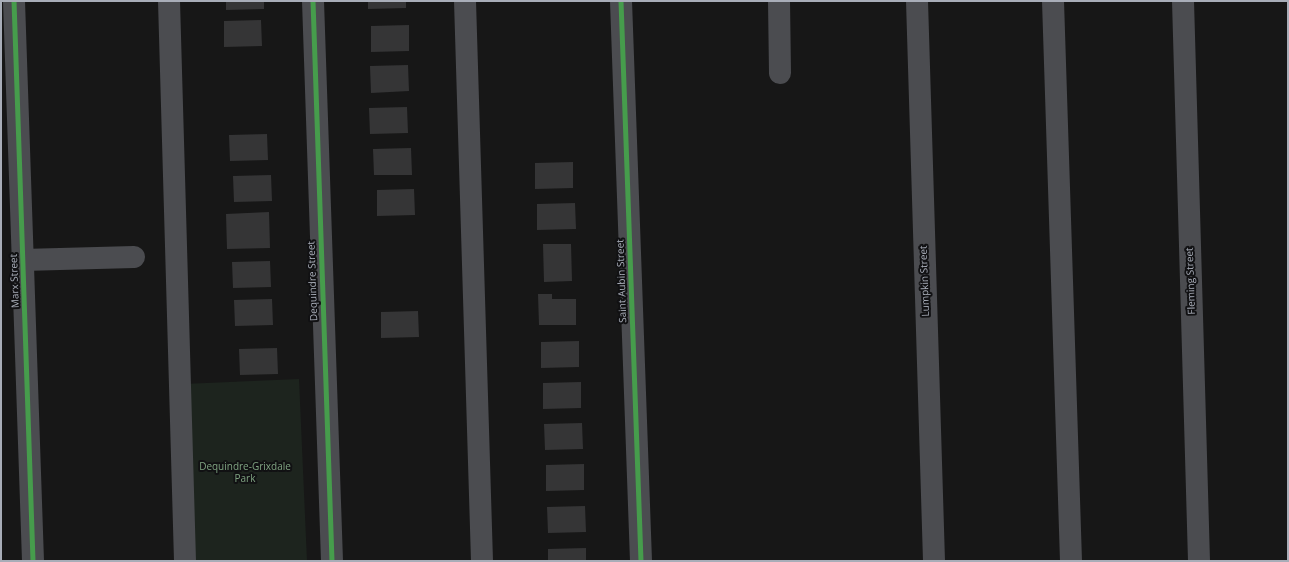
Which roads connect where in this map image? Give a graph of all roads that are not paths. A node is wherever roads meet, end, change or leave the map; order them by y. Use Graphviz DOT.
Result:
graph roads {
  1 [pos="14,1"];
  2 [pos="169,1"];
  3 [pos="313,1"];
  4 [pos="464,1"];
  5 [pos="621,1"];
  6 [pos="779,1"];
  7 [pos="917,1"];
  8 [pos="1053,1"];
  9 [pos="1183,1"];
  10 [pos="780,73"];
  11 [pos="134,257"];
  12 [pos="23,260"];
  13 [pos="33,561"];
  14 [pos="185,561"];
  15 [pos="332,561"];
  16 [pos="482,561"];
  17 [pos="640,561"];
  18 [pos="934,561"];
  19 [pos="1071,561"];
  20 [pos="1199,561"];
  1 -- 12 [label="street, Marx Street"];
  2 -- 14 [label="street"];
  3 -- 15 [label="street, Dequindre Street"];
  4 -- 16 [label="street"];
  5 -- 17 [label="street, Saint Aubin Street"];
  6 -- 10 [label="street"];
  7 -- 18 [label="street, Lumpkin Street"];
  8 -- 19 [label="street"];
  9 -- 20 [label="street, Fleming Street"];
  11 -- 12 [label="street"];
  12 -- 13 [label="street, Marx Street"];
}
